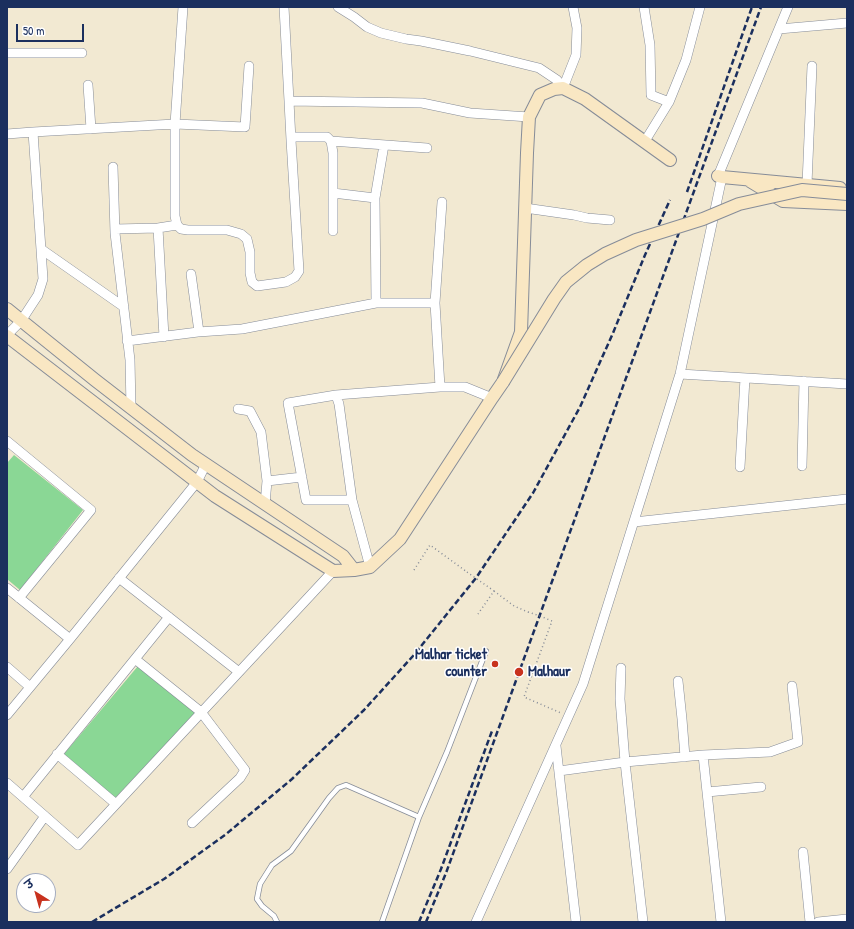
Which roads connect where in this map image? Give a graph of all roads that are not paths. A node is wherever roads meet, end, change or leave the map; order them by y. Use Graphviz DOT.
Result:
graph roads {
  1 [pos="184,7"];
  2 [pos="284,7"];
  3 [pos="338,7"];
  4 [pos="573,7"];
  5 [pos="644,7"];
  6 [pos="700,7"];
  7 [pos="788,7"];
  8 [pos="847,23"];
  9 [pos="779,29"];
  10 [pos="7,53"];
  11 [pos="82,53"];
  12 [pos="249,66"];
  13 [pos="812,66"];
  14 [pos="88,85"];
  15 [pos="563,88"];
  16 [pos="289,101"];
  17 [pos="669,102"];
  18 [pos="529,117"];
  19 [pos="175,124"];
  20 [pos="91,129"];
  21 [pos="33,132"];
  22 [pos="7,134"];
  23 [pos="291,137"];
  24 [pos="331,141"];
  25 [pos="645,141"];
  26 [pos="384,145"];
  27 [pos="427,148"];
  28 [pos="670,160"];
  29 [pos="113,167"];
  30 [pos="720,177"];
  31 [pos="747,179"];
  32 [pos="807,184"];
  33 [pos="847,188"];
  34 [pos="333,193"];
  35 [pos="847,194"];
  36 [pos="375,198"];
  37 [pos="442,202"];
  38 [pos="847,204"];
  39 [pos="525,208"];
  40 [pos="610,220"];
  41 [pos="177,225"];
  42 [pos="158,228"];
  43 [pos="115,229"];
  44 [pos="333,231"];
  45 [pos="41,249"];
  46 [pos="191,274"];
  47 [pos="376,303"];
  48 [pos="435,303"];
  49 [pos="124,307"];
  50 [pos="8,312"];
  51 [pos="21,321"];
  52 [pos="199,332"];
  53 [pos="7,335"];
  54 [pos="164,337"];
  55 [pos="127,342"];
  56 [pos="680,374"];
  57 [pos="745,378"];
  58 [pos="804,381"];
  59 [pos="502,382"];
  60 [pos="846,385"];
  61 [pos="440,387"];
  62 [pos="336,395"];
  63 [pos="492,398"];
  64 [pos="131,408"];
  65 [pos="238,409"];
  66 [pos="8,445"];
  67 [pos="206,464"];
  68 [pos="802,466"];
  69 [pos="740,467"];
  70 [pos="302,477"];
  71 [pos="267,481"];
  72 [pos="197,482"];
  73 [pos="254,496"];
  74 [pos="847,499"];
  75 [pos="352,500"];
  76 [pos="265,504"];
  77 [pos="243,514"];
  78 [pos="634,522"];
  79 [pos="343,556"];
  80 [pos="370,567"];
  81 [pos="354,570"];
  82 [pos="333,571"];
  83 [pos="119,578"];
  84 [pos="7,588"];
  85 [pos="19,598"];
  86 [pos="169,618"];
  87 [pos="70,639"];
  88 [pos="486,651"];
  89 [pos="135,659"];
  90 [pos="7,667"];
  91 [pos="621,668"];
  92 [pos="239,672"];
  93 [pos="678,681"];
  94 [pos="792,686"];
  95 [pos="30,687"];
  96 [pos="202,712"];
  97 [pos="7,715"];
  98 [pos="556,745"];
  99 [pos="58,754"];
  100 [pos="703,755"];
  101 [pos="685,757"];
  102 [pos="624,762"];
  103 [pos="559,771"];
  104 [pos="7,783"];
  105 [pos="761,787"];
  106 [pos="707,792"];
  107 [pos="23,797"];
  108 [pos="116,804"];
  109 [pos="45,816"];
  110 [pos="419,817"];
  111 [pos="192,823"];
  112 [pos="802,852"];
  113 [pos="8,865"];
  114 [pos="847,919"];
  115 [pos="277,922"];
  116 [pos="382,922"];
  117 [pos="476,922"];
  118 [pos="576,922"];
  119 [pos="644,922"];
  120 [pos="721,922"];
  121 [pos="810,922"];
  122 [pos="818,922"];
  1 -- 19 [label="street"];
  2 -- 16 [label="street"];
  3 -- 15 [label="street"];
  4 -- 15 [label="street"];
  5 -- 17 [label="street"];
  6 -- 17 [label="street"];
  7 -- 9 [label="street"];
  8 -- 9 [label="street"];
  9 -- 30 [label="street"];
  10 -- 11 [label="street"];
  12 -- 19 [label="street"];
  13 -- 32 [label="street"];
  14 -- 20 [label="street"];
  15 -- 18 [label="street"];
  15 -- 25 [label="street"];
  16 -- 18 [label="street"];
  16 -- 23 [label="street"];
  17 -- 25 [label="street"];
  18 -- 39 [label="street"];
  19 -- 20 [label="street"];
  19 -- 41 [label="street"];
  20 -- 21 [label="street"];
  21 -- 22 [label="street"];
  21 -- 45 [label="street"];
  23 -- 24 [label="street"];
  23 -- 41 [label="street"];
  24 -- 26 [label="street"];
  24 -- 34 [label="street"];
  25 -- 28 [label="street"];
  26 -- 27 [label="street"];
  26 -- 36 [label="street"];
  29 -- 43 [label="street"];
  30 -- 31 [label="street"];
  30 -- 56 [label="street"];
  31 -- 32 [label="street"];
  31 -- 38 [label="street"];
  32 -- 33 [label="street"];
  34 -- 36 [label="street"];
  34 -- 44 [label="street"];
  35 -- 59 [label="street, bridge"];
  36 -- 47 [label="street"];
  37 -- 48 [label="street"];
  39 -- 40 [label="street"];
  39 -- 59 [label="street"];
  41 -- 42 [label="street"];
  42 -- 43 [label="street"];
  42 -- 54 [label="street"];
  43 -- 49 [label="street"];
  45 -- 49 [label="street"];
  45 -- 51 [label="street"];
  46 -- 52 [label="street"];
  47 -- 48 [label="street"];
  47 -- 52 [label="street"];
  48 -- 61 [label="street"];
  49 -- 55 [label="street"];
  50 -- 51 [label="street"];
  51 -- 53 [label="street"];
  51 -- 64 [label="street"];
  52 -- 54 [label="street"];
  53 -- 72 [label="street"];
  54 -- 55 [label="street"];
  55 -- 64 [label="street"];
  56 -- 57 [label="street"];
  56 -- 78 [label="street"];
  57 -- 58 [label="street"];
  57 -- 69 [label="street"];
  58 -- 60 [label="street"];
  58 -- 68 [label="street"];
  59 -- 63 [label="street"];
  61 -- 62 [label="street"];
  61 -- 63 [label="street"];
  62 -- 70 [label="street"];
  62 -- 75 [label="street"];
  63 -- 80 [label="street"];
  64 -- 67 [label="street"];
  65 -- 71 [label="street"];
  66 -- 85 [label="street"];
  67 -- 72 [label="street"];
  67 -- 73 [label="street"];
  70 -- 71 [label="street"];
  70 -- 75 [label="street"];
  71 -- 76 [label="street"];
  72 -- 77 [label="street"];
  72 -- 83 [label="street"];
  73 -- 76 [label="street"];
  73 -- 77 [label="street"];
  74 -- 78 [label="street"];
  75 -- 80 [label="street"];
  76 -- 79 [label="street"];
  77 -- 82 [label="street"];
  78 -- 98 [label="street"];
  79 -- 81 [label="street"];
  79 -- 82 [label="street"];
  80 -- 81 [label="street"];
  81 -- 82 [label="street"];
  82 -- 92 [label="street"];
  83 -- 86 [label="street"];
  83 -- 87 [label="street"];
  84 -- 85 [label="street"];
  85 -- 87 [label="street"];
  86 -- 89 [label="street"];
  86 -- 92 [label="street"];
  87 -- 95 [label="street"];
  88 -- 110 [label="lane"];
  89 -- 96 [label="street"];
  89 -- 99 [label="street"];
  90 -- 95 [label="street"];
  91 -- 102 [label="street"];
  92 -- 96 [label="street"];
  93 -- 101 [label="street"];
  94 -- 100 [label="street"];
  95 -- 97 [label="street"];
  96 -- 108 [label="street"];
  96 -- 111 [label="street"];
  98 -- 103 [label="street"];
  98 -- 117 [label="street"];
  99 -- 107 [label="street"];
  99 -- 108 [label="street"];
  100 -- 101 [label="street"];
  100 -- 106 [label="street"];
  101 -- 102 [label="street"];
  102 -- 103 [label="street"];
  102 -- 119 [label="street"];
  103 -- 118 [label="street"];
  104 -- 107 [label="street"];
  105 -- 106 [label="street"];
  106 -- 120 [label="street"];
  107 -- 109 [label="street"];
  108 -- 109 [label="street"];
  109 -- 113 [label="street"];
  110 -- 115 [label="lane"];
  110 -- 116 [label="lane"];
  112 -- 121 [label="street"];
  114 -- 122 [label="street"];
}
